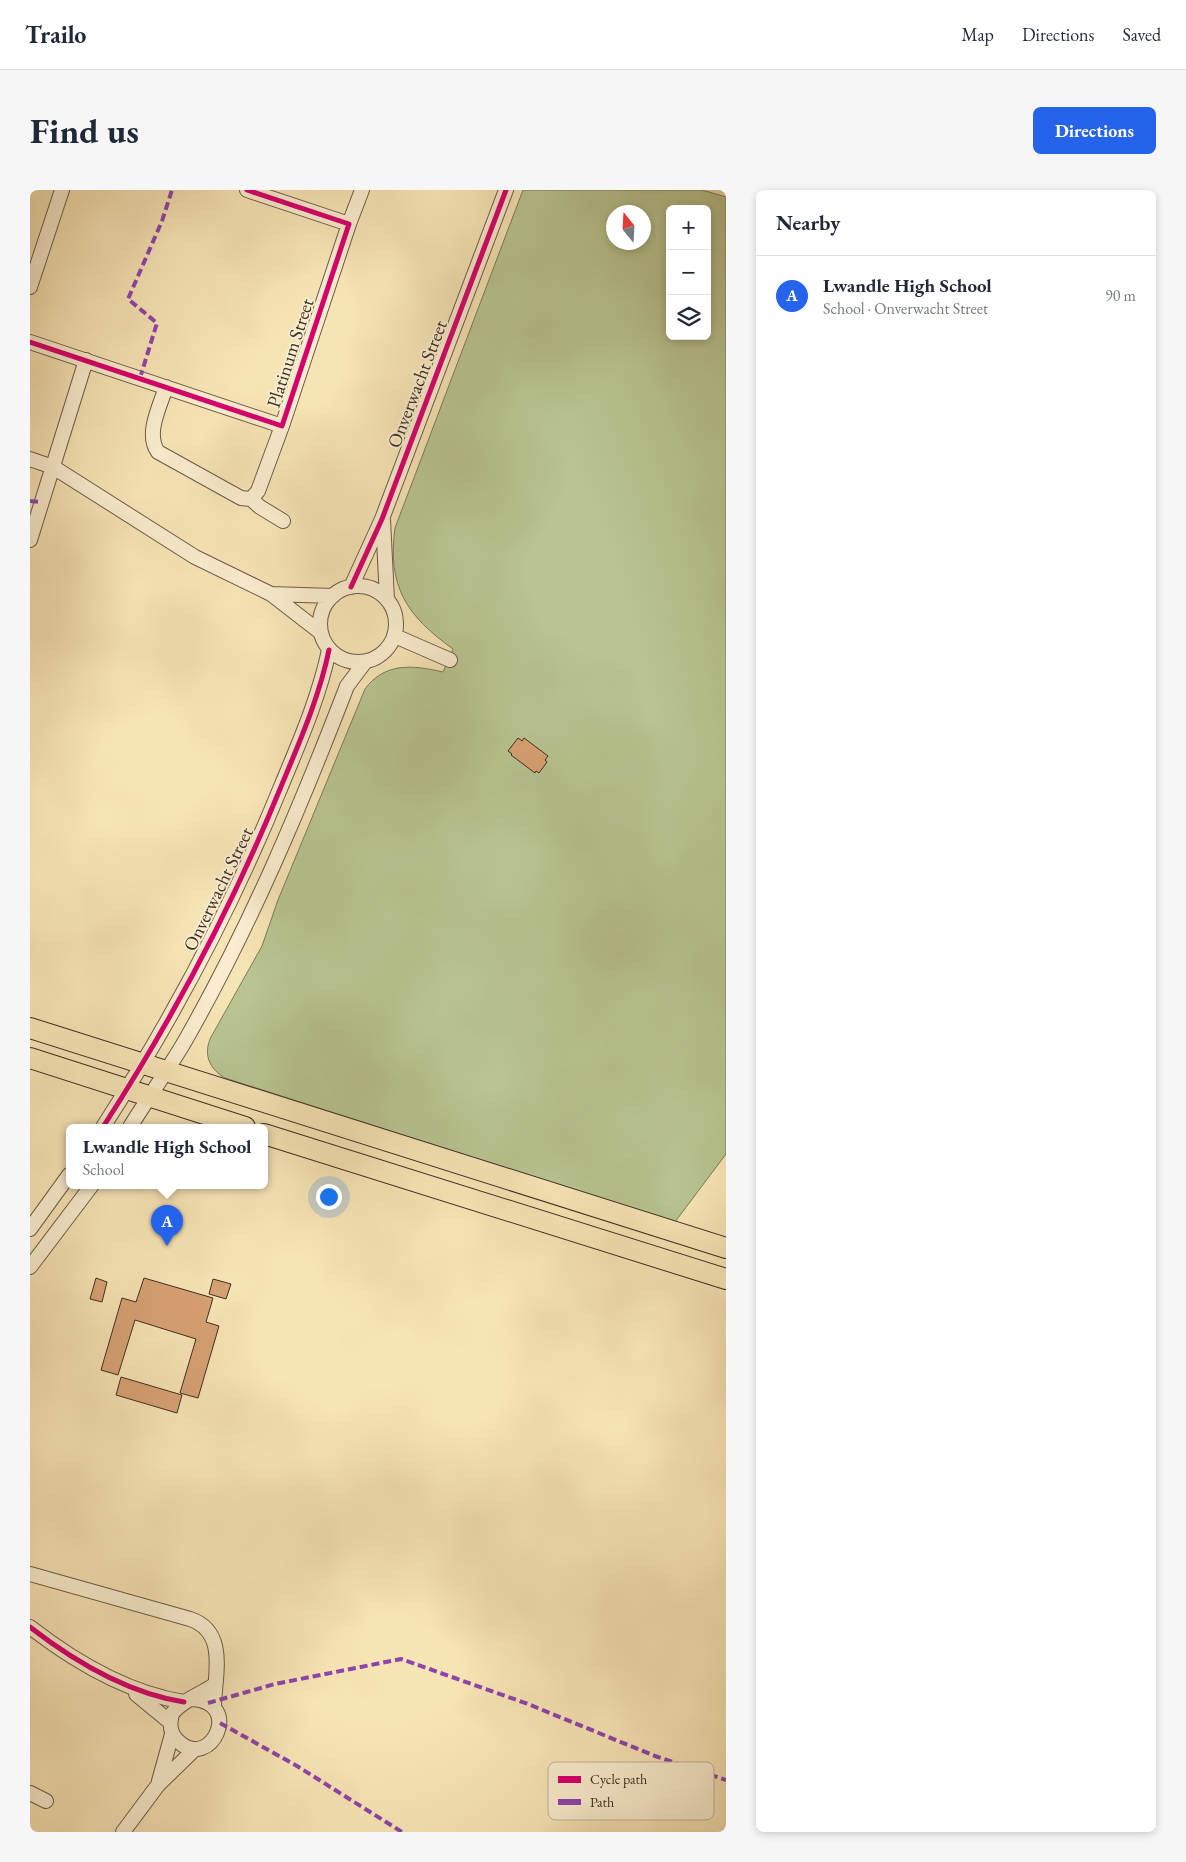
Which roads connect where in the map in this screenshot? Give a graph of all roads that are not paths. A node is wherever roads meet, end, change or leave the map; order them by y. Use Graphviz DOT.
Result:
graph roads {
  1 [pos="62,190"];
  2 [pos="247,190"];
  3 [pos="362,190"];
  4 [pos="506,190"];
  5 [pos="349,224"];
  6 [pos="30,287"];
  7 [pos="30,342"];
  8 [pos="86,360"];
  9 [pos="166,387"];
  10 [pos="282,426"];
  11 [pos="30,459"];
  12 [pos="53,467"];
  13 [pos="251,498"];
  14 [pos="382,519"];
  15 [pos="283,521"];
  16 [pos="30,540"];
  17 [pos="351,587"];
  18 [pos="271,594"];
  19 [pos="333,596"];
  20 [pos="387,599"];
  21 [pos="320,632"];
  22 [pos="395,636"];
  23 [pos="329,650"];
  24 [pos="450,660"];
  25 [pos="365,662"];
  26 [pos="30,1028"];
  27 [pos="30,1058"];
  28 [pos="142,1064"];
  29 [pos="166,1071"];
  30 [pos="126,1090"];
  31 [pos="149,1097"];
  32 [pos="104,1124"];
  33 [pos="132,1124"];
  34 [pos="235,1124"];
  35 [pos="268,1135"];
  36 [pos="66,1180"];
  37 [pos="89,1189"];
  38 [pos="30,1229"];
  39 [pos="726,1248"];
  40 [pos="30,1267"];
  41 [pos="726,1279"];
  42 [pos="30,1574"];
  43 [pos="30,1627"];
  44 [pos="214,1685"];
  45 [pos="128,1687"];
  46 [pos="188,1701"];
  47 [pos="214,1708"];
  48 [pos="171,1728"];
  49 [pos="195,1749"];
  50 [pos="158,1785"];
  51 [pos="30,1793"];
  52 [pos="46,1801"];
  53 [pos="123,1832"];
  1 -- 6 [label="street"];
  2 -- 5 [label="street"];
  3 -- 5 [label="street, Platinum Street"];
  4 -- 14 [label="street, Onverwacht Street"];
  5 -- 10 [label="street, Platinum Street"];
  7 -- 8 [label="street, Platinum Street"];
  8 -- 9 [label="street, Platinum Street"];
  8 -- 12 [label="street"];
  9 -- 10 [label="street, Platinum Street"];
  9 -- 13 [label="street"];
  10 -- 13 [label="street"];
  11 -- 12 [label="street"];
  12 -- 16 [label="street"];
  12 -- 18 [label="street"];
  13 -- 15 [label="street"];
  14 -- 17 [label="street, Onverwacht Street"];
  14 -- 20 [label="street"];
  17 -- 19 [label="street"];
  17 -- 20 [label="street"];
  18 -- 19 [label="street"];
  18 -- 21 [label="street"];
  19 -- 21 [label="street"];
  20 -- 22 [label="street"];
  21 -- 23 [label="street"];
  22 -- 24 [label="street"];
  22 -- 25 [label="street"];
  23 -- 25 [label="street"];
  23 -- 28 [label="street, Onverwacht Street"];
  25 -- 29 [label="street, Onverwacht Street"];
  26 -- 28 [label="highway"];
  27 -- 30 [label="highway"];
  28 -- 29 [label="highway"];
  28 -- 30 [label="street, Onverwacht Street"];
  29 -- 31 [label="street, Onverwacht Street"];
  29 -- 39 [label="highway"];
  30 -- 31 [label="highway"];
  30 -- 32 [label="street, Onverwacht Street"];
  31 -- 33 [label="street, Onverwacht Street"];
  31 -- 34 [label="highway"];
  35 -- 41 [label="highway"];
  36 -- 38 [label="street"];
  37 -- 40 [label="street"];
  42 -- 44 [label="street"];
  43 -- 45 [label="street"];
  44 -- 46 [label="street"];
  44 -- 47 [label="street"];
  45 -- 46 [label="street"];
  45 -- 48 [label="street"];
  46 -- 47 [label="street"];
  46 -- 48 [label="street"];
  47 -- 49 [label="street"];
  48 -- 49 [label="street"];
  48 -- 50 [label="street"];
  49 -- 50 [label="street"];
  50 -- 53 [label="street"];
  51 -- 52 [label="street"];
}
